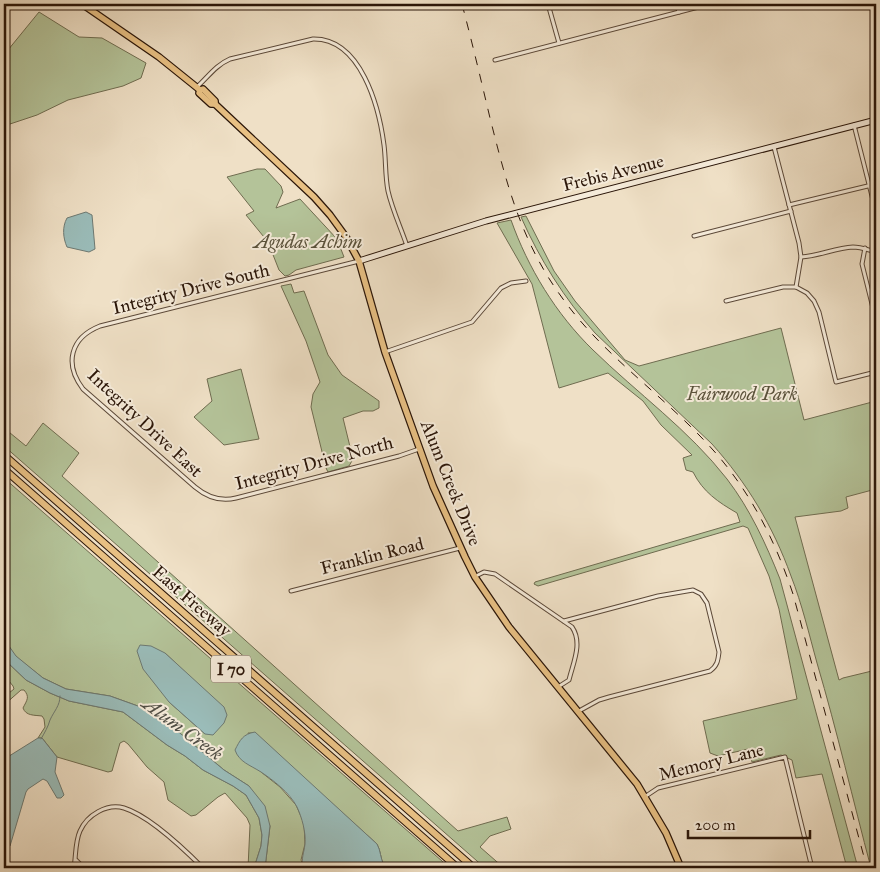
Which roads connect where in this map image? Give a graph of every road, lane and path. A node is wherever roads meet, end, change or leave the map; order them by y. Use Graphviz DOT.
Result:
graph roads {
  1 [pos="82,4"];
  2 [pos="548,4"];
  3 [pos="677,4"];
  4 [pos="710,4"];
  5 [pos="679,12"];
  6 [pos="559,42"];
  7 [pos="495,60"];
  8 [pos="199,89"];
  9 [pos="876,120"];
  10 [pos="854,125"];
  11 [pos="774,146"];
  12 [pos="876,184"];
  13 [pos="869,185"];
  14 [pos="789,205"];
  15 [pos="791,211"];
  16 [pos="876,212"];
  17 [pos="694,236"];
  18 [pos="407,247"];
  19 [pos="865,248"];
  20 [pos="876,252"];
  21 [pos="801,258"];
  22 [pos="359,261"];
  23 [pos="526,281"];
  24 [pos="796,287"];
  25 [pos="726,301"];
  26 [pos="876,320"];
  27 [pos="385,352"];
  28 [pos="72,356"];
  29 [pos="876,372"];
  30 [pos="419,449"];
  31 [pos="4,456"];
  32 [pos="4,469"];
  33 [pos="216,498"];
  34 [pos="460,548"];
  35 [pos="475,577"];
  36 [pos="291,591"];
  37 [pos="564,621"];
  38 [pos="558,687"];
  39 [pos="578,712"];
  40 [pos="646,796"];
  41 [pos="75,860"];
  42 [pos="74,868"];
  43 [pos="84,868"];
  44 [pos="203,868"];
  45 [pos="458,868"];
  46 [pos="474,868"];
  47 [pos="681,868"];
  48 [pos="812,868"];
  1 -- 8 [label="main road, Alum Creek Drive"];
  2 -- 6 [label="street"];
  3 -- 5 [label="street"];
  4 -- 5 [label="street"];
  5 -- 6 [label="street"];
  6 -- 7 [label="street"];
  8 -- 18 [label="street"];
  8 -- 22 [label="main road, Alum Creek Drive"];
  9 -- 10 [label="main road, Frebis Avenue"];
  10 -- 11 [label="main road, Frebis Avenue"];
  10 -- 13 [label="street"];
  11 -- 14 [label="street"];
  11 -- 18 [label="main road, Frebis Avenue"];
  12 -- 13 [label="street"];
  13 -- 14 [label="street"];
  13 -- 16 [label="street"];
  14 -- 15 [label="street"];
  15 -- 17 [label="street"];
  15 -- 21 [label="street"];
  18 -- 22 [label="main road, Frebis Avenue"];
  19 -- 20 [label="street"];
  19 -- 21 [label="street"];
  19 -- 26 [label="street"];
  21 -- 24 [label="street"];
  22 -- 27 [label="main road, Alum Creek Drive"];
  22 -- 28 [label="street, Integrity Drive South"];
  23 -- 27 [label="street"];
  24 -- 25 [label="street"];
  24 -- 29 [label="street"];
  27 -- 30 [label="main road, Alum Creek Drive"];
  28 -- 33 [label="street, Integrity Drive East"];
  30 -- 33 [label="street, Integrity Drive North"];
  30 -- 34 [label="main road, Alum Creek Drive"];
  31 -- 46 [label="highway, East Freeway / I 70"];
  32 -- 45 [label="highway, East Freeway / I 70"];
  34 -- 35 [label="main road, Alum Creek Drive"];
  34 -- 36 [label="street, Franklin Road"];
  35 -- 37 [label="street"];
  35 -- 38 [label="main road, Alum Creek Drive"];
  37 -- 38 [label="street"];
  37 -- 39 [label="street"];
  38 -- 39 [label="main road, Alum Creek Drive"];
  39 -- 40 [label="main road, Alum Creek Drive"];
  40 -- 47 [label="main road, Alum Creek Drive"];
  40 -- 48 [label="street, Memory Lane"];
  41 -- 42 [label="street"];
  41 -- 43 [label="street"];
  41 -- 44 [label="street"];
}
